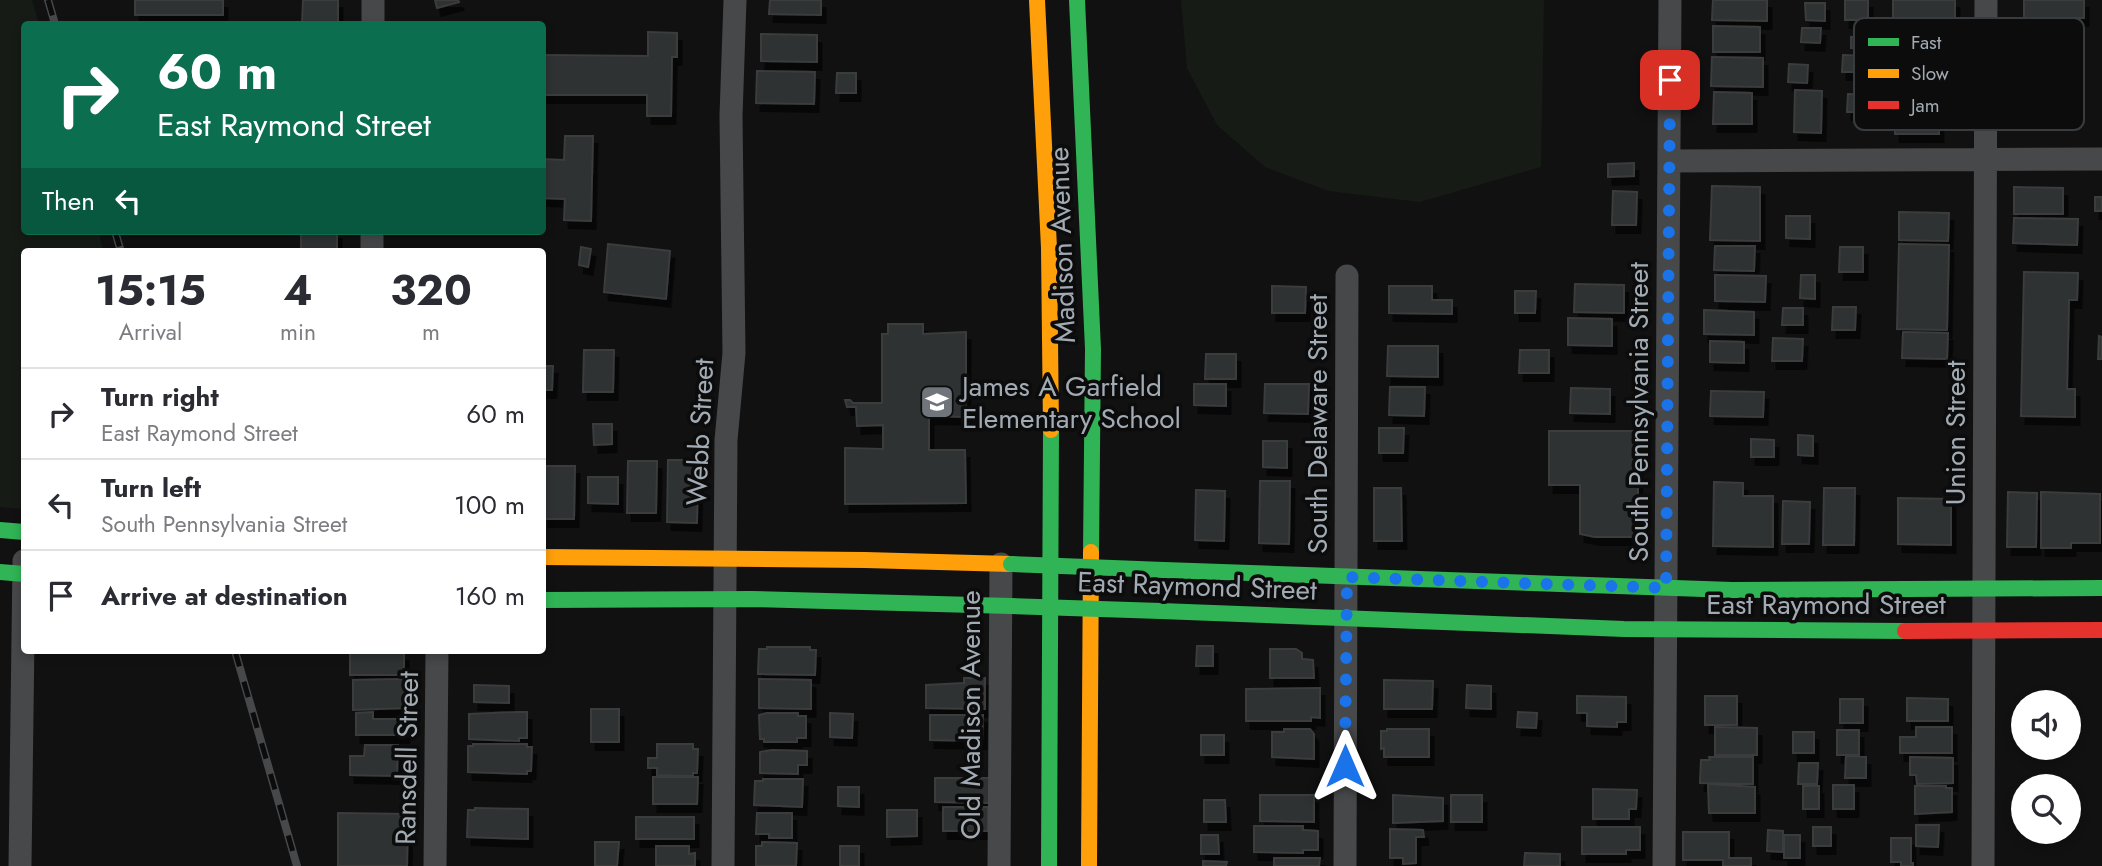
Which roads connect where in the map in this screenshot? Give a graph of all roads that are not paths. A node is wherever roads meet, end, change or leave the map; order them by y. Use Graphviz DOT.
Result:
graph roads {
  1 [pos="373,0"];
  2 [pos="735,0"];
  3 [pos="1037,0"];
  4 [pos="1077,0"];
  5 [pos="1670,0"];
  6 [pos="1986,0"];
  7 [pos="1986,18"];
  8 [pos="373,21"];
  9 [pos="1986,130"];
  10 [pos="1986,159"];
  11 [pos="2102,159"];
  12 [pos="1669,161"];
  13 [pos="1347,275"];
  14 [pos="0,530"];
  15 [pos="21,532"];
  16 [pos="546,557"];
  17 [pos="726,559"];
  18 [pos="1006,564"];
  19 [pos="0,572"];
  20 [pos="21,574"];
  21 [pos="1347,577"];
  22 [pos="1666,588"];
  23 [pos="1984,589"];
  24 [pos="2102,589"];
  25 [pos="725,599"];
  26 [pos="546,600"];
  27 [pos="1006,606"];
  28 [pos="1346,618"];
  29 [pos="1666,629"];
  30 [pos="1984,630"];
  31 [pos="2102,630"];
  32 [pos="23,654"];
  33 [pos="438,654"];
  34 [pos="20,866"];
  35 [pos="435,866"];
  36 [pos="723,866"];
  37 [pos="999,866"];
  38 [pos="1049,866"];
  39 [pos="1089,866"];
  40 [pos="1345,866"];
  41 [pos="1664,866"];
  42 [pos="1983,866"];
  1 -- 8 [label="street"];
  2 -- 17 [label="street, Webb Street"];
  3 -- 38 [label="main road, Madison Avenue"];
  4 -- 39 [label="main road, Madison Avenue"];
  5 -- 12 [label="street, South Pennsylvania Street"];
  6 -- 7 [label="street, Union Street"];
  9 -- 10 [label="street, Union Street"];
  10 -- 11 [label="street"];
  10 -- 12 [label="street"];
  10 -- 23 [label="street, Union Street"];
  12 -- 22 [label="street, South Pennsylvania Street"];
  13 -- 21 [label="street, South Delaware Street"];
  14 -- 15 [label="main road"];
  16 -- 17 [label="main road, East Raymond Street"];
  17 -- 18 [label="main road, East Raymond Street"];
  17 -- 25 [label="street, Webb Street"];
  18 -- 21 [label="main road, East Raymond Street, bridge"];
  18 -- 27 [label="street, Old Madison Avenue"];
  19 -- 20 [label="main road"];
  21 -- 22 [label="main road, East Raymond Street"];
  21 -- 28 [label="street, South Delaware Street"];
  22 -- 23 [label="main road, East Raymond Street"];
  22 -- 29 [label="street, South Pennsylvania Street"];
  23 -- 24 [label="main road, East Raymond Street"];
  23 -- 30 [label="street, Union Street"];
  25 -- 26 [label="main road, East Raymond Street"];
  25 -- 27 [label="main road, East Raymond Street"];
  25 -- 36 [label="street, Webb Street"];
  27 -- 28 [label="main road, East Raymond Street, bridge"];
  27 -- 37 [label="street, Old Madison Avenue"];
  28 -- 29 [label="main road, East Raymond Street"];
  28 -- 40 [label="street, South Delaware Street"];
  29 -- 30 [label="main road, East Raymond Street"];
  29 -- 41 [label="street, South Pennsylvania Street"];
  30 -- 31 [label="main road, East Raymond Street"];
  30 -- 42 [label="street, Union Street"];
  32 -- 34 [label="street"];
  33 -- 35 [label="street, Ransdell Street"];
}
